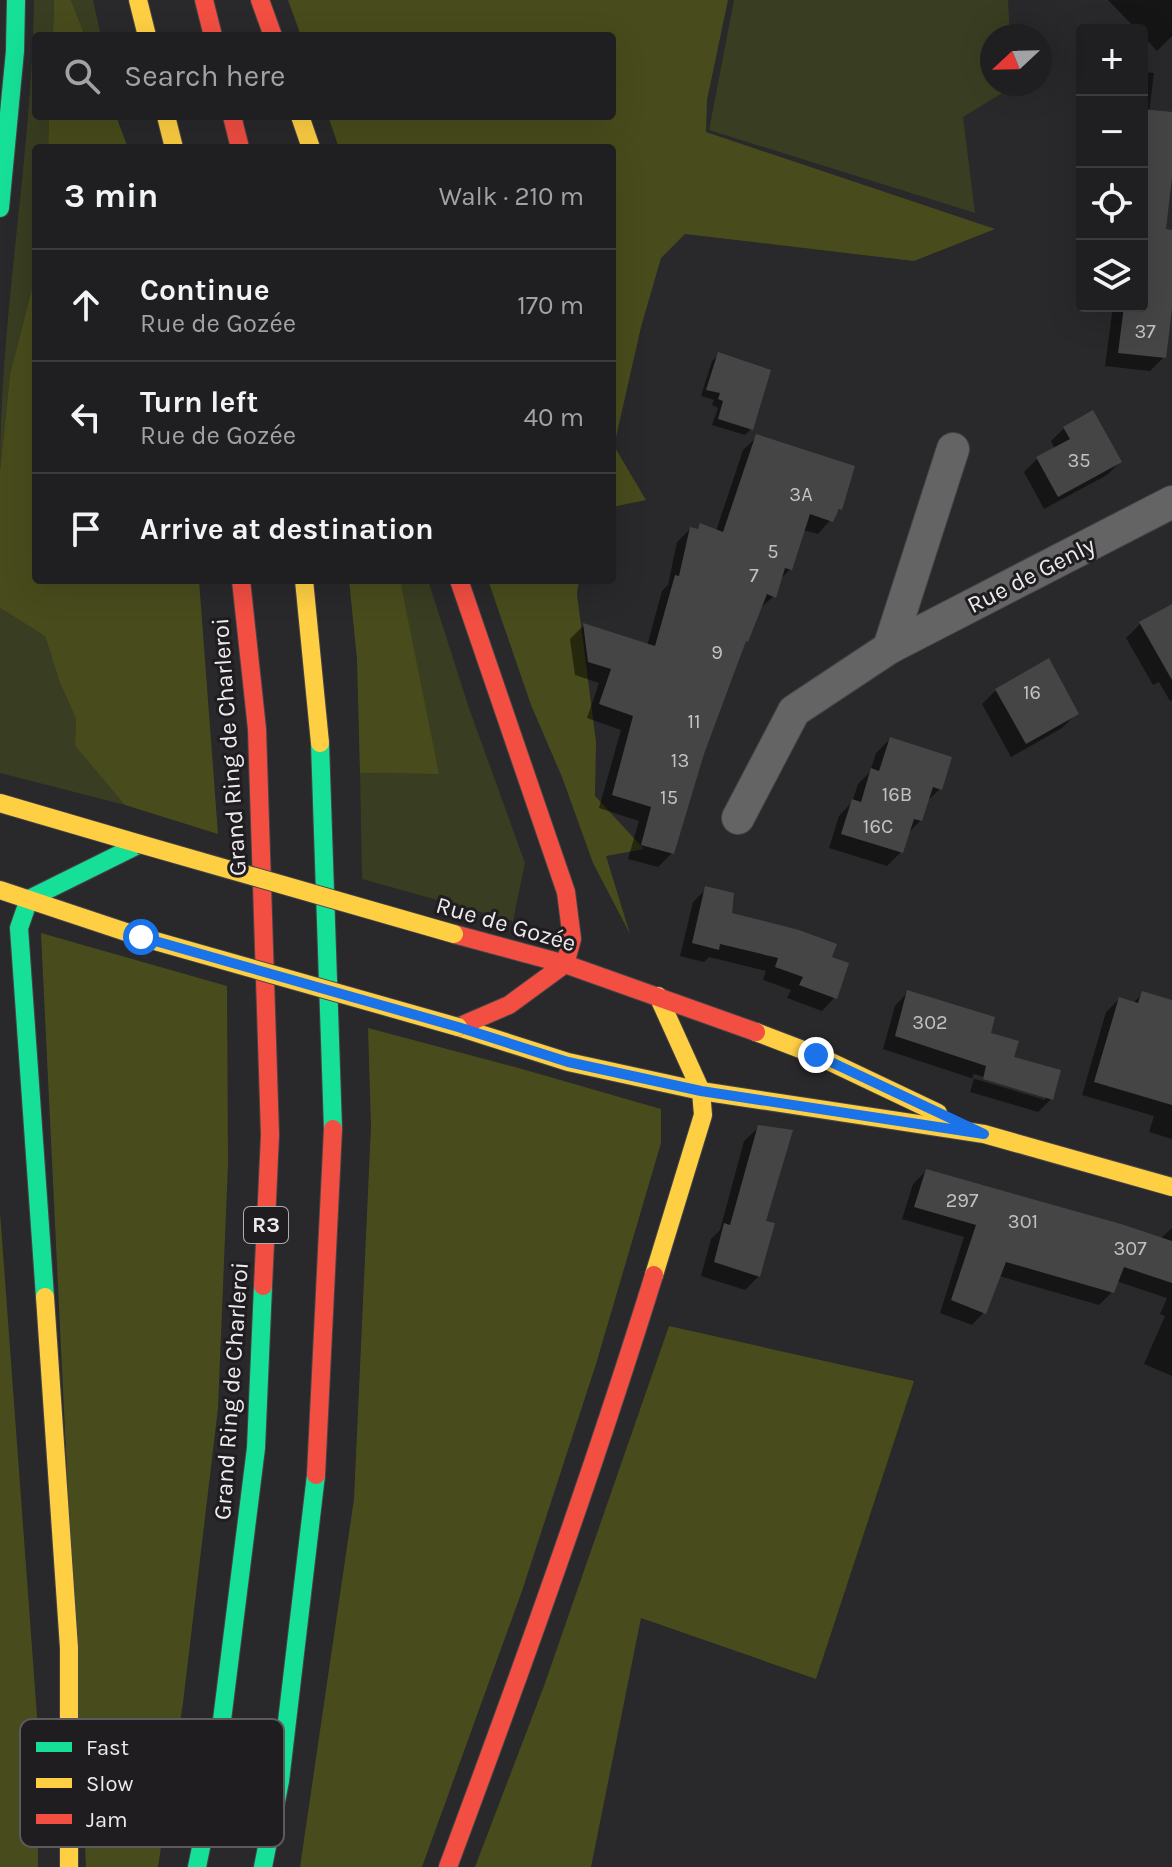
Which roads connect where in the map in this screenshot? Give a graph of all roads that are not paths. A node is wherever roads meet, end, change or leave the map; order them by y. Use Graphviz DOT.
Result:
graph roads {
  1 [pos="16,0"];
  2 [pos="138,0"];
  3 [pos="204,0"];
  4 [pos="260,0"];
  5 [pos="146,32"];
  6 [pos="212,32"];
  7 [pos="272,32"];
  8 [pos="167,120"];
  9 [pos="233,120"];
  10 [pos="301,120"];
  11 [pos="173,144"];
  12 [pos="239,144"];
  13 [pos="310,144"];
  14 [pos="0,208"];
  15 [pos="953,449"];
  16 [pos="1172,502"];
  17 [pos="241,584"];
  18 [pos="304,584"];
  19 [pos="460,584"];
  20 [pos="889,648"];
  21 [pos="0,803"];
  22 [pos="738,818"];
  23 [pos="140,844"];
  24 [pos="0,890"];
  25 [pos="29,899"];
  26 [pos="565,964"];
  27 [pos="658,996"];
  28 [pos="458,1027"];
  29 [pos="701,1091"];
  30 [pos="984,1134"];
  31 [pos="1172,1187"];
  32 [pos="69,1719"];
  33 [pos="222,1719"];
  34 [pos="284,1747"];
  35 [pos="201,1847"];
  36 [pos="267,1847"];
  37 [pos="197,1867"];
  38 [pos="263,1867"];
  39 [pos="448,1867"];
  1 -- 14 [label="main road"];
  2 -- 5 [label="main road"];
  3 -- 6 [label="main road"];
  4 -- 7 [label="main road"];
  8 -- 11 [label="main road"];
  9 -- 12 [label="main road"];
  10 -- 13 [label="main road"];
  15 -- 20 [label="street"];
  16 -- 20 [label="street, Rue de Genly"];
  17 -- 33 [label="main road, Grand Ring de Charleroi / R3"];
  18 -- 34 [label="main road"];
  19 -- 26 [label="main road"];
  20 -- 22 [label="street, Rue de Genly"];
  21 -- 23 [label="main road, Rue de Gozée"];
  23 -- 25 [label="main road"];
  23 -- 26 [label="main road, Rue de Gozée, bridge"];
  24 -- 25 [label="main road, Rue de Gozée"];
  25 -- 28 [label="main road, Rue de Gozée, bridge"];
  25 -- 32 [label="main road"];
  26 -- 27 [label="main road, Rue de Gozée"];
  26 -- 28 [label="main road"];
  27 -- 29 [label="main road"];
  27 -- 30 [label="main road, Rue de Gozée"];
  28 -- 29 [label="main road, Rue de Gozée"];
  29 -- 30 [label="main road, Rue de Gozée"];
  29 -- 39 [label="main road"];
  30 -- 31 [label="main road, Rue de Gozée"];
  35 -- 37 [label="main road, Grand Ring de Charleroi / R3"];
  36 -- 38 [label="main road"];
}
